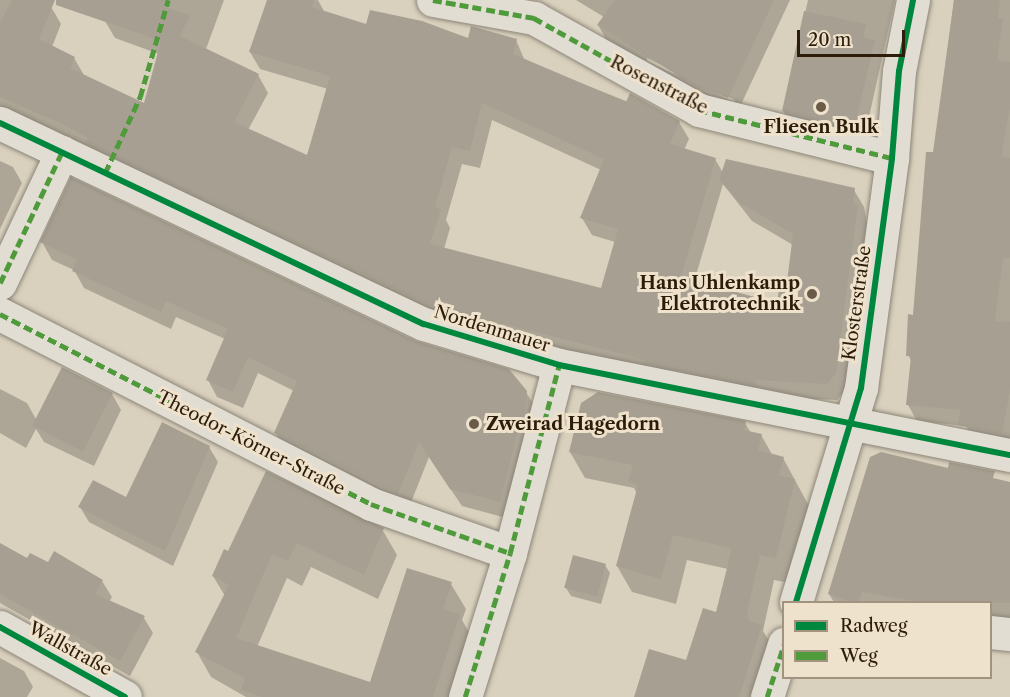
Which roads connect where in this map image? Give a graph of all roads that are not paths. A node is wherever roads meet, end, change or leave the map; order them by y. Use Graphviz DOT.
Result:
graph roads {
  1 [pos="433,0"];
  2 [pos="913,0"];
  3 [pos="0,123"];
  4 [pos="62,152"];
  5 [pos="892,158"];
  6 [pos="0,283"];
  7 [pos="0,314"];
  8 [pos="559,365"];
  9 [pos="850,423"];
  10 [pos="1010,455"];
  11 [pos="510,553"];
  12 [pos="797,601"];
  13 [pos="0,627"];
  14 [pos="992,632"];
  15 [pos="1010,634"];
  16 [pos="782,647"];
  17 [pos="124,697"];
  18 [pos="465,697"];
  19 [pos="767,697"];
  1 -- 5 [label="street, Rosenstraße"];
  2 -- 5 [label="street, Klosterstraße"];
  3 -- 4 [label="street, Nordenmauer"];
  4 -- 6 [label="street"];
  4 -- 8 [label="street, Nordenmauer"];
  5 -- 9 [label="street, Klosterstraße"];
  7 -- 11 [label="street, Theodor-Körner-Straße"];
  8 -- 9 [label="street, Nordenmauer"];
  8 -- 11 [label="street"];
  9 -- 10 [label="street, Nordenmauer"];
  9 -- 12 [label="street, Klosterstraße"];
  11 -- 18 [label="street"];
  13 -- 17 [label="street, Wallstraße"];
  14 -- 15 [label="street"];
  16 -- 19 [label="street"];
}
